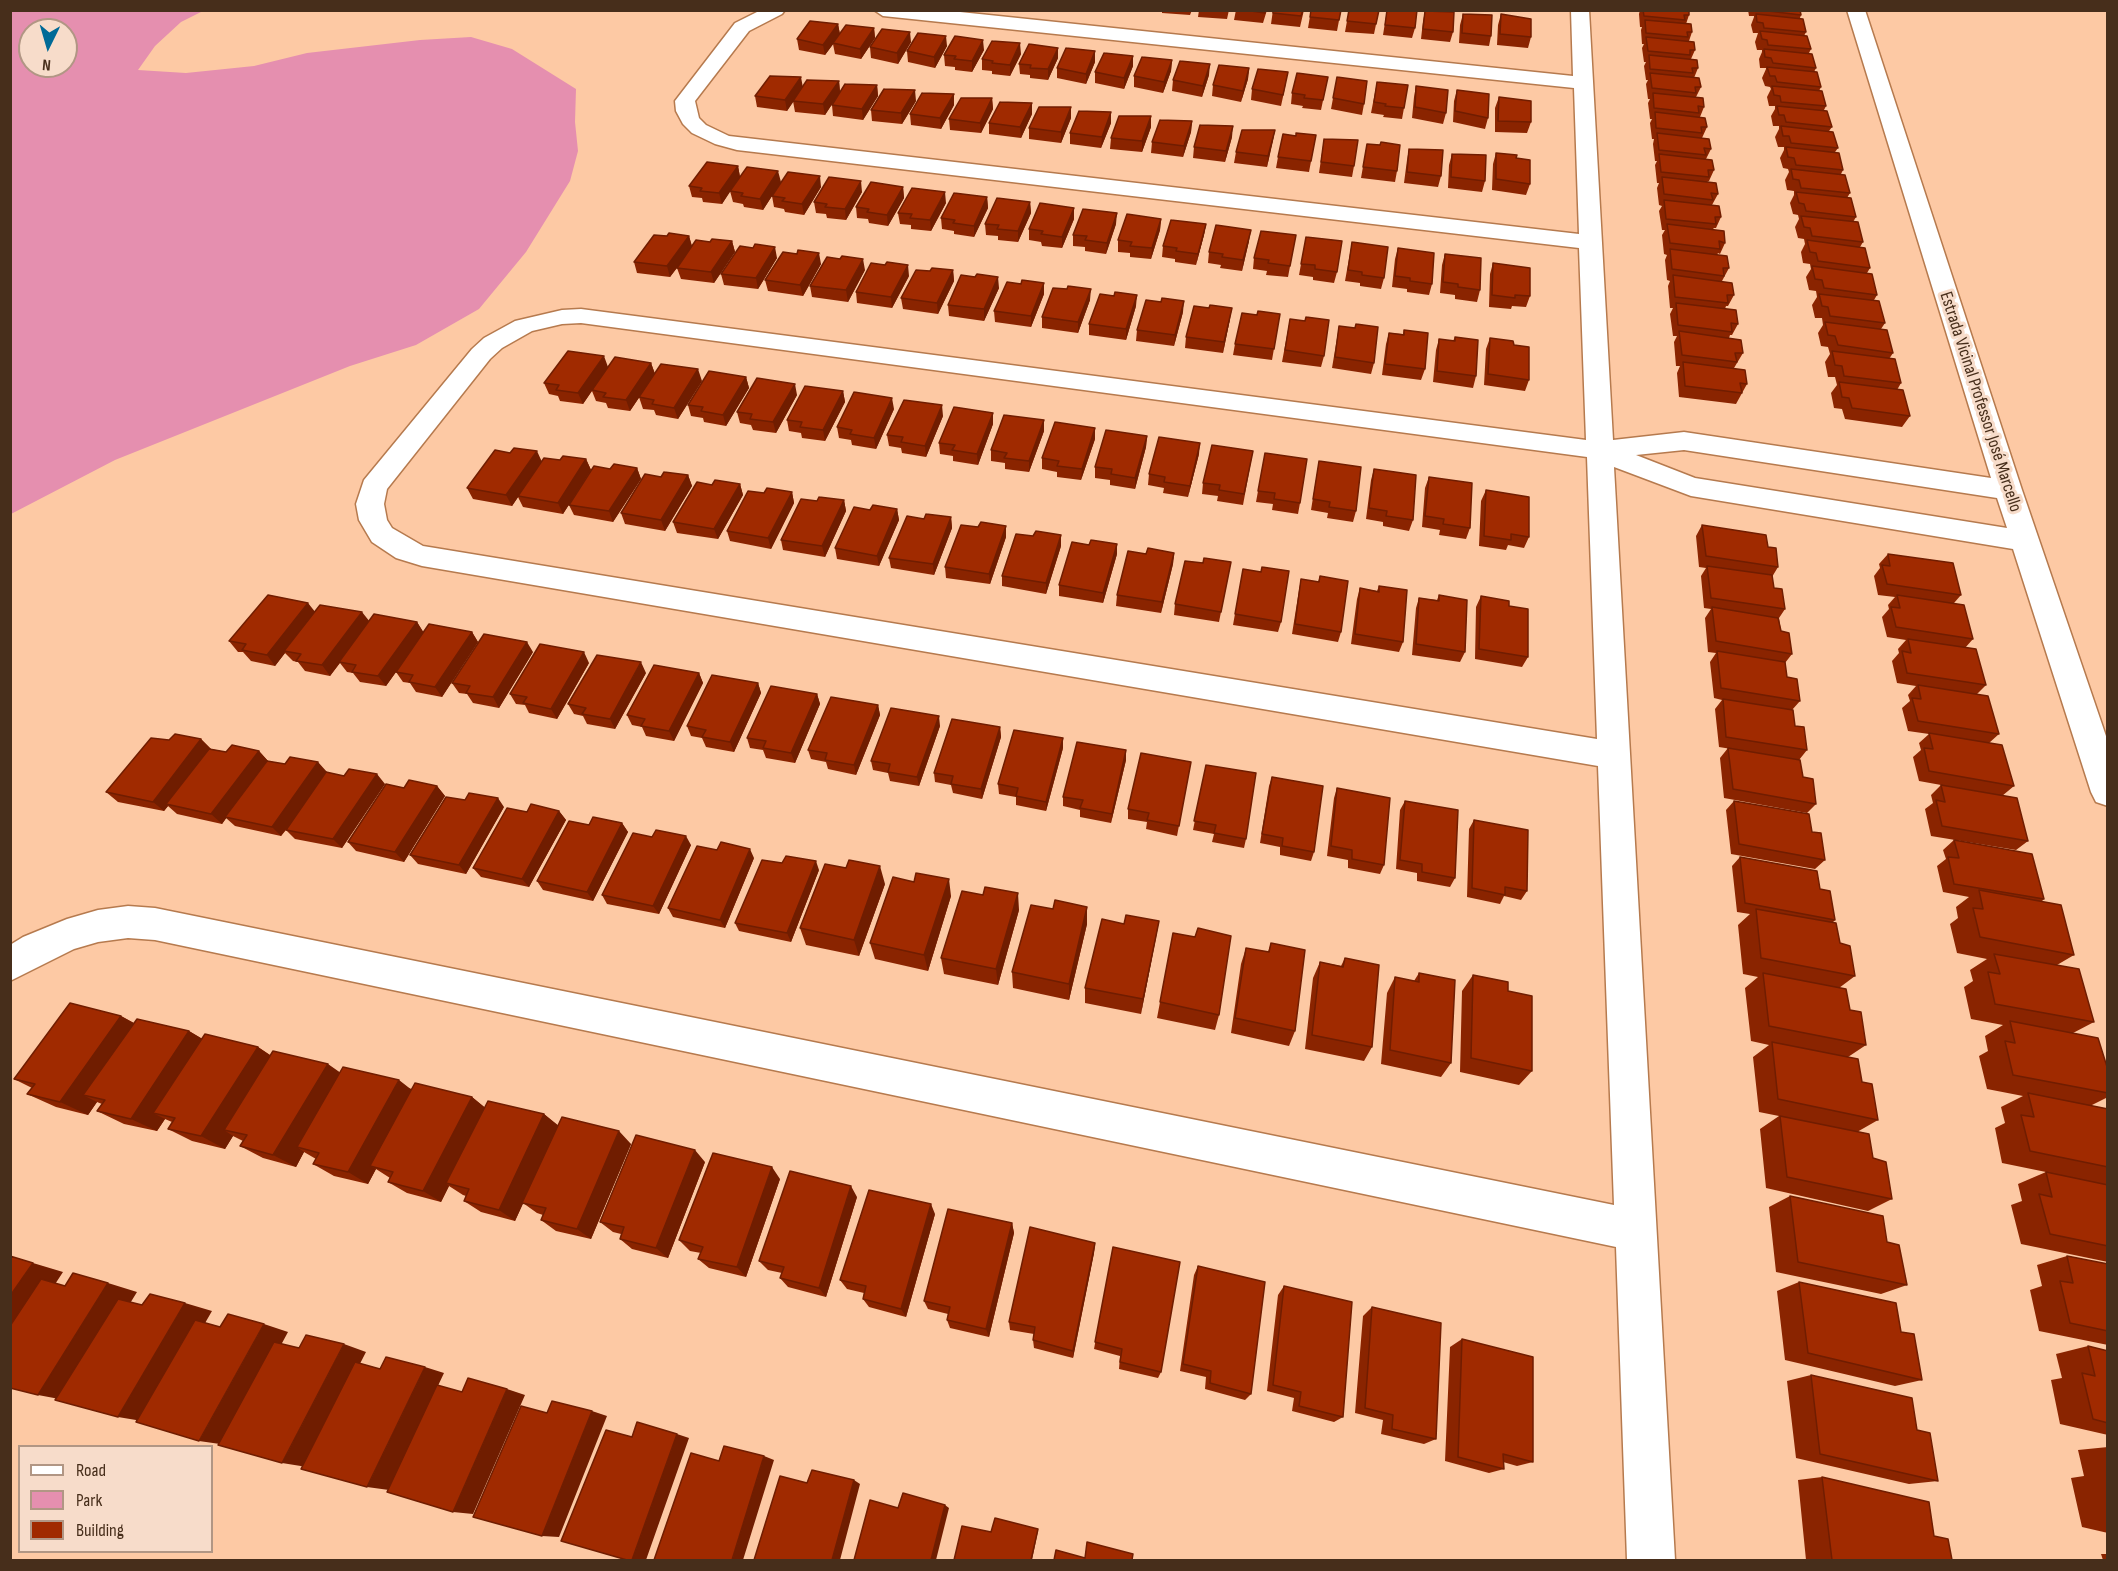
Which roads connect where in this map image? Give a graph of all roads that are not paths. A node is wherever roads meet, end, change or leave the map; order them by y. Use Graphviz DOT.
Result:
graph roads {
  1 [pos="776,10"];
  2 [pos="883,10"];
  3 [pos="1580,10"];
  4 [pos="1856,10"];
  5 [pos="1582,83"];
  6 [pos="1589,242"];
  7 [pos="1598,450"];
  8 [pos="2008,490"];
  9 [pos="2025,541"];
  10 [pos="1613,755"];
  11 [pos="2108,792"];
  12 [pos="10,965"];
  13 [pos="1635,1230"];
  14 [pos="1651,1560"];
  1 -- 6 [label="street"];
  2 -- 5 [label="street"];
  3 -- 5 [label="street"];
  4 -- 8 [label="street, Estrada Vicinal Professor José Marcello"];
  5 -- 6 [label="street"];
  6 -- 7 [label="street"];
  7 -- 8 [label="street"];
  7 -- 9 [label="street"];
  7 -- 10 [label="street"];
  7 -- 10 [label="street"];
  8 -- 9 [label="street, Estrada Vicinal Professor José Marcello"];
  9 -- 11 [label="street, Estrada Vicinal Professor José Marcello"];
  10 -- 13 [label="street"];
  12 -- 13 [label="street"];
  13 -- 14 [label="street"];
}
